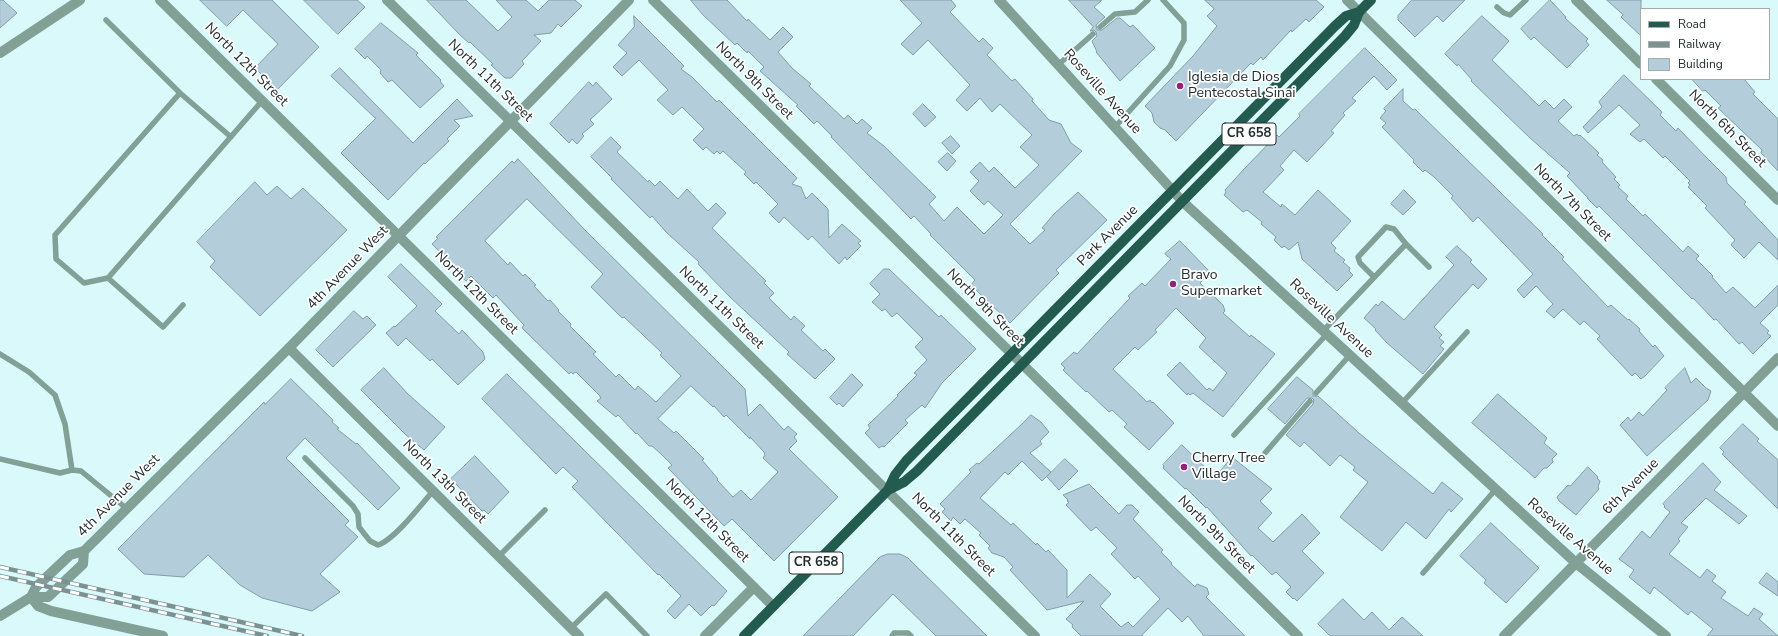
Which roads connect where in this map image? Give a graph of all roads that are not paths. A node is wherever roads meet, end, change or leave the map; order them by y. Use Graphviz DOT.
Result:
graph roads {
  1 [pos="80,0"];
  2 [pos="160,0"];
  3 [pos="387,0"];
  4 [pos="629,0"];
  5 [pos="653,0"];
  6 [pos="999,0"];
  7 [pos="1148,0"];
  8 [pos="1162,0"];
  9 [pos="1347,0"];
  10 [pos="1371,0"];
  11 [pos="1526,0"];
  12 [pos="1576,0"];
  13 [pos="1497,7"];
  14 [pos="1359,12"];
  15 [pos="106,20"];
  16 [pos="1100,27"];
  17 [pos="1093,34"];
  18 [pos="0,53"];
  19 [pos="1640,63"];
  20 [pos="1058,65"];
  21 [pos="1657,80"];
  22 [pos="180,93"];
  23 [pos="262,101"];
  24 [pos="511,121"];
  25 [pos="1115,127"];
  26 [pos="231,136"];
  27 [pos="1173,191"];
  28 [pos="1778,200"];
  29 [pos="1182,202"];
  30 [pos="399,236"];
  31 [pos="1406,244"];
  32 [pos="1429,267"];
  33 [pos="1374,277"];
  34 [pos="108,278"];
  35 [pos="183,305"];
  36 [pos="1325,332"];
  37 [pos="1467,332"];
  38 [pos="289,348"];
  39 [pos="0,354"];
  40 [pos="1012,354"];
  41 [pos="1350,355"];
  42 [pos="1778,358"];
  43 [pos="1022,364"];
  44 [pos="1316,393"];
  45 [pos="1744,393"];
  46 [pos="1310,401"];
  47 [pos="1402,403"];
  48 [pos="1778,426"];
  49 [pos="1234,435"];
  50 [pos="1265,453"];
  51 [pos="305,458"];
  52 [pos="0,459"];
  53 [pos="72,470"];
  54 [pos="1496,489"];
  55 [pos="888,490"];
  56 [pos="433,491"];
  57 [pos="126,508"];
  58 [pos="545,510"];
  59 [pos="84,551"];
  60 [pos="499,556"];
  61 [pos="1576,563"];
  62 [pos="1423,572"];
  63 [pos="754,587"];
  64 [pos="31,597"];
  65 [pos="773,606"];
  66 [pos="0,616"];
  67 [pos="571,628"];
  68 [pos="1032,635"];
  69 [pos="163,636"];
  70 [pos="579,636"];
  71 [pos="647,636"];
  72 [pos="705,636"];
  73 [pos="744,636"];
  74 [pos="892,636"];
  75 [pos="911,636"];
  76 [pos="1298,636"];
  77 [pos="1504,636"];
  78 [pos="1666,636"];
  1 -- 18 [label="street"];
  2 -- 23 [label="street, North 12th Street"];
  3 -- 24 [label="street, North 11th Street"];
  4 -- 24 [label="street, 4th Avenue West"];
  5 -- 40 [label="street, North 9th Street"];
  6 -- 20 [label="street, Roseville Avenue"];
  7 -- 16 [label="lane"];
  8 -- 25 [label="lane"];
  9 -- 14 [label="street, North 7th Street"];
  10 -- 14 [label="main road, Park Avenue / CR 658"];
  11 -- 13 [label="lane"];
  12 -- 19 [label="street"];
  14 -- 27 [label="main road, Park Avenue / CR 658"];
  14 -- 29 [label="main road, Park Avenue / CR 658"];
  14 -- 45 [label="street, North 7th Street"];
  15 -- 22 [label="lane"];
  17 -- 20 [label="lane"];
  20 -- 25 [label="street, Roseville Avenue"];
  21 -- 28 [label="street, North 6th Street"];
  22 -- 26 [label="lane"];
  22 -- 34 [label="lane"];
  23 -- 26 [label="lane"];
  23 -- 30 [label="street, North 12th Street"];
  24 -- 30 [label="street, 4th Avenue West"];
  24 -- 55 [label="street, North 11th Street"];
  25 -- 27 [label="street, Roseville Avenue"];
  26 -- 34 [label="lane"];
  27 -- 29 [label="street, Roseville Avenue"];
  27 -- 40 [label="main road, Park Avenue / CR 658"];
  29 -- 36 [label="street, Roseville Avenue"];
  29 -- 43 [label="main road, Park Avenue / CR 658"];
  30 -- 38 [label="street, 4th Avenue West"];
  30 -- 63 [label="street, North 12th Street"];
  31 -- 32 [label="lane"];
  31 -- 33 [label="lane"];
  31 -- 33 [label="lane"];
  33 -- 36 [label="lane"];
  34 -- 35 [label="lane"];
  36 -- 41 [label="street, Roseville Avenue"];
  36 -- 49 [label="lane"];
  37 -- 47 [label="lane"];
  38 -- 56 [label="street, North 13th Street"];
  38 -- 57 [label="street, 4th Avenue West"];
  39 -- 53 [label="lane"];
  40 -- 43 [label="street, North 9th Street"];
  40 -- 55 [label="main road, Park Avenue / CR 658"];
  41 -- 44 [label="lane"];
  41 -- 47 [label="street, Roseville Avenue"];
  42 -- 45 [label="street, 6th Avenue"];
  43 -- 55 [label="main road, Park Avenue / CR 658"];
  43 -- 76 [label="street, North 9th Street"];
  45 -- 48 [label="street, North 7th Street"];
  45 -- 61 [label="street, 6th Avenue"];
  46 -- 50 [label="lane"];
  47 -- 54 [label="street, Roseville Avenue"];
  51 -- 56 [label="lane"];
  52 -- 53 [label="lane"];
  53 -- 57 [label="lane"];
  54 -- 61 [label="street, Roseville Avenue"];
  54 -- 62 [label="lane"];
  55 -- 65 [label="main road, Park Avenue / CR 658"];
  55 -- 68 [label="street, North 11th Street"];
  56 -- 60 [label="street, North 13th Street"];
  57 -- 59 [label="street, 4th Avenue West"];
  58 -- 60 [label="lane"];
  59 -- 64 [label="street"];
  59 -- 64 [label="street"];
  60 -- 67 [label="street, North 13th Street"];
  61 -- 77 [label="street, 6th Avenue"];
  61 -- 78 [label="street, Roseville Avenue"];
  63 -- 65 [label="street, North 12th Street"];
  63 -- 72 [label="street"];
  64 -- 66 [label="street"];
  64 -- 69 [label="street"];
  65 -- 73 [label="main road, Park Avenue / CR 658"];
  67 -- 70 [label="street, North 13th Street"];
  67 -- 71 [label="lane"];
  74 -- 75 [label="lane"];
}
